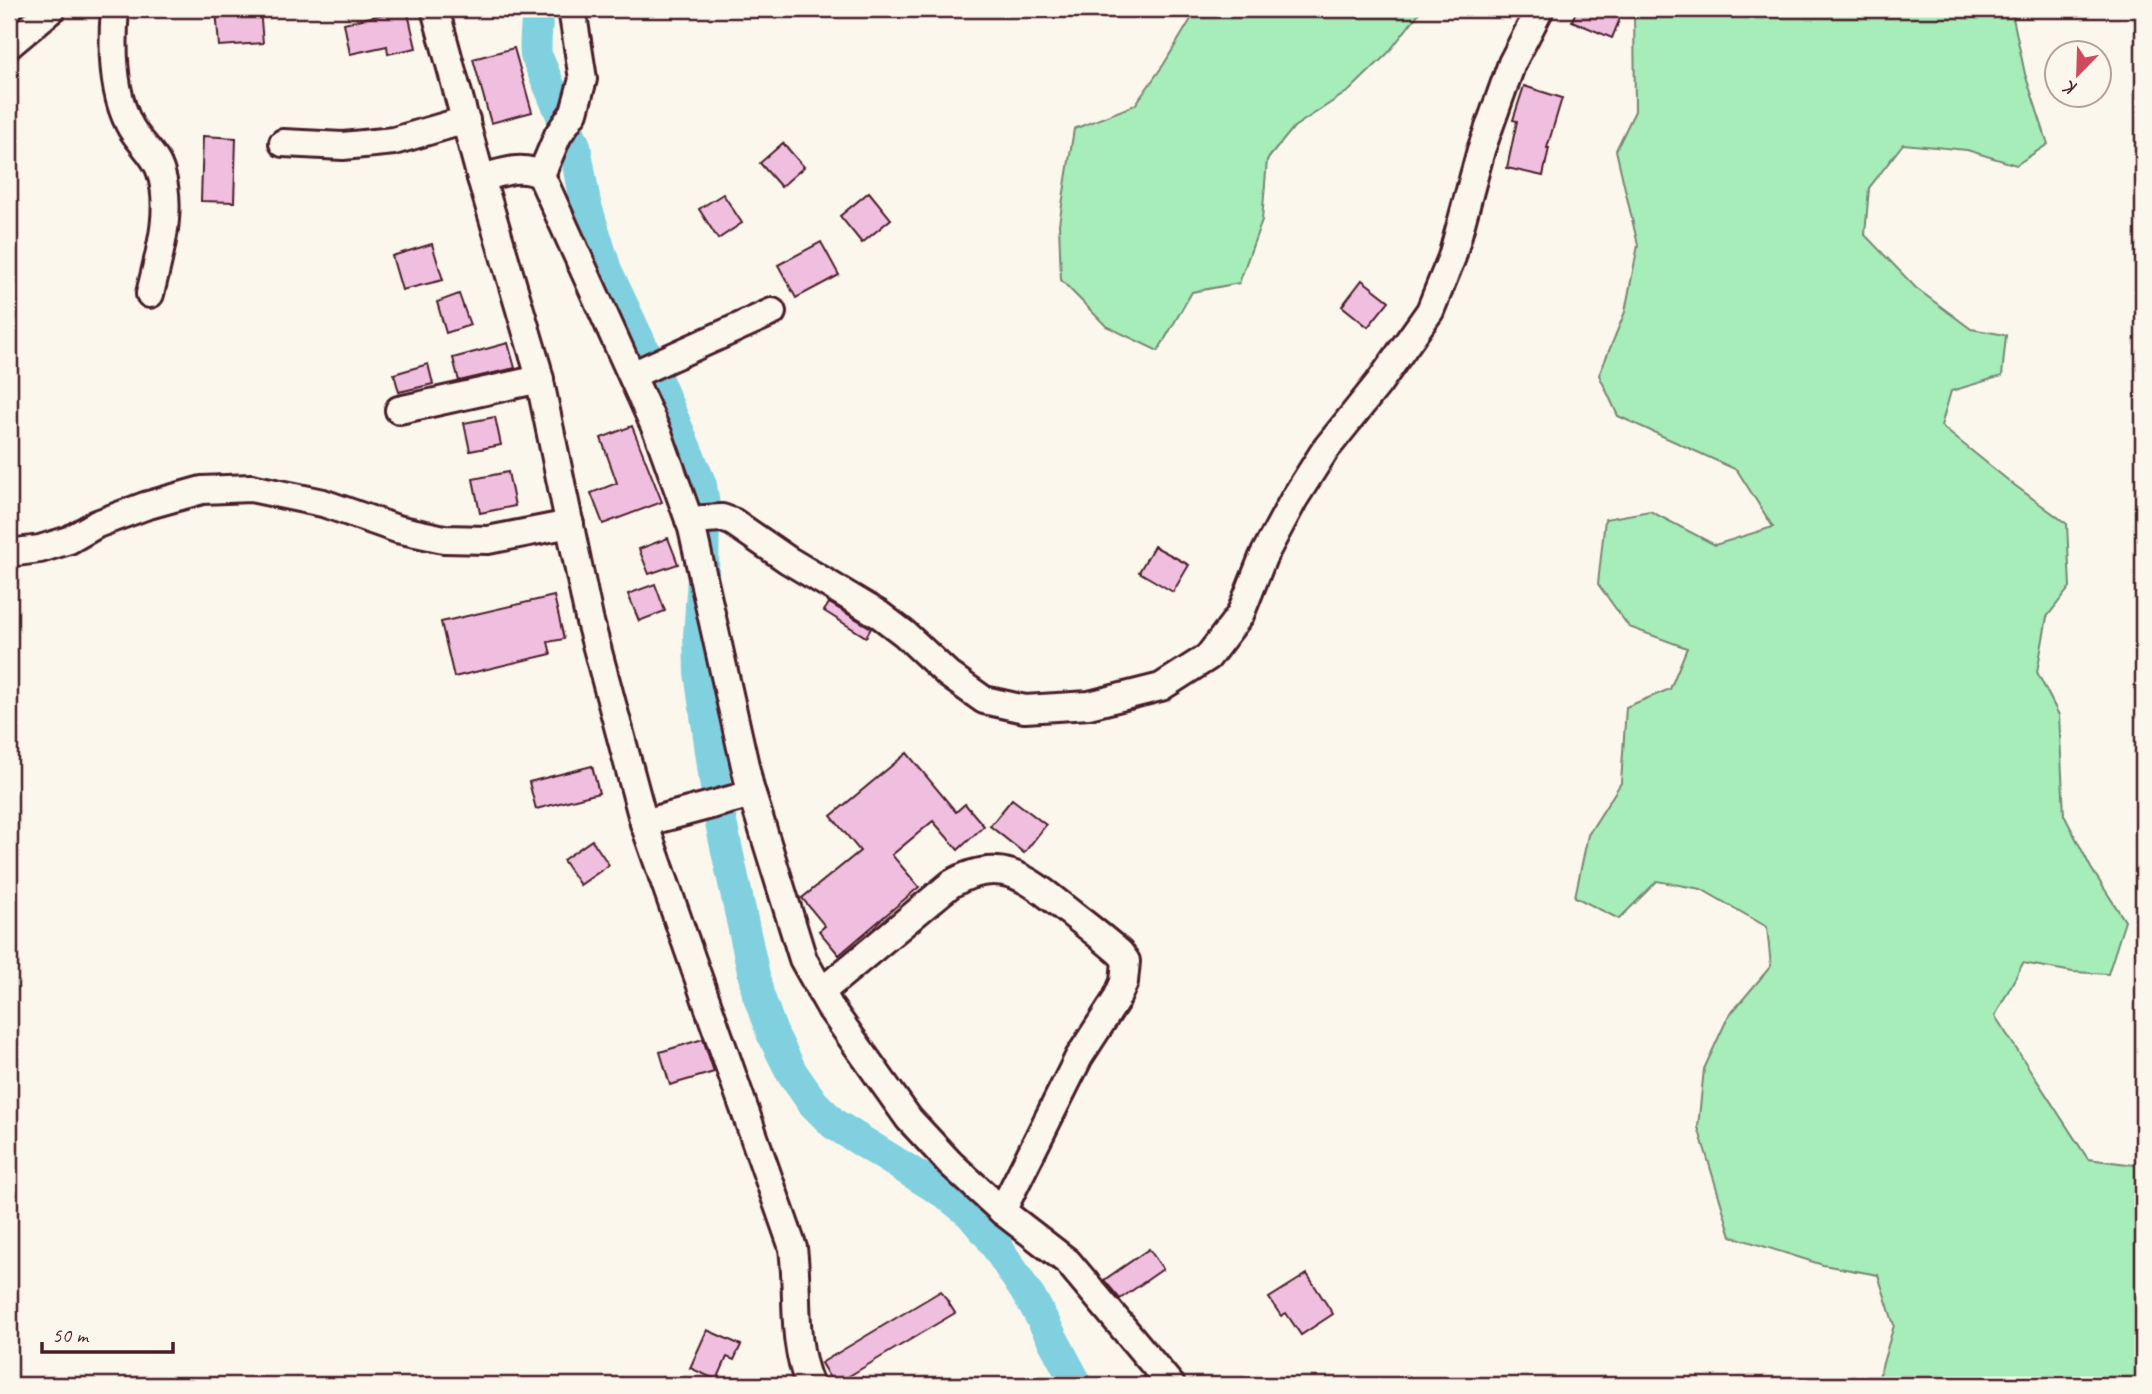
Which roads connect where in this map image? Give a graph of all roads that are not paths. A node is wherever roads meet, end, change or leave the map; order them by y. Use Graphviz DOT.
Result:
graph roads {
  1 [pos="52,9"];
  2 [pos="114,9"];
  3 [pos="435,9"];
  4 [pos="572,9"];
  5 [pos="1540,9"];
  6 [pos="9,45"];
  7 [pos="466,120"];
  8 [pos="284,143"];
  9 [pos="541,175"];
  10 [pos="481,178"];
  11 [pos="150,294"];
  12 [pos="772,312"];
  13 [pos="632,375"];
  14 [pos="540,379"];
  15 [pos="399,410"];
  16 [pos="689,520"];
  17 [pos="570,524"];
  18 [pos="9,553"];
  19 [pos="752,794"];
  20 [pos="644,823"];
  21 [pos="821,992"];
  22 [pos="1002,1211"];
  23 [pos="810,1385"];
  24 [pos="1171,1385"];
  1 -- 6 [label="street"];
  2 -- 11 [label="street"];
  3 -- 7 [label="street"];
  4 -- 9 [label="street"];
  5 -- 16 [label="street"];
  7 -- 8 [label="street"];
  7 -- 10 [label="street"];
  9 -- 10 [label="street"];
  9 -- 13 [label="street"];
  10 -- 14 [label="street"];
  12 -- 13 [label="street"];
  13 -- 16 [label="street"];
  14 -- 15 [label="street"];
  14 -- 17 [label="street"];
  16 -- 19 [label="street"];
  17 -- 18 [label="street"];
  17 -- 20 [label="street"];
  19 -- 20 [label="street"];
  19 -- 21 [label="street"];
  20 -- 23 [label="street"];
  21 -- 22 [label="street"];
  21 -- 22 [label="street"];
  22 -- 24 [label="street"];
}
